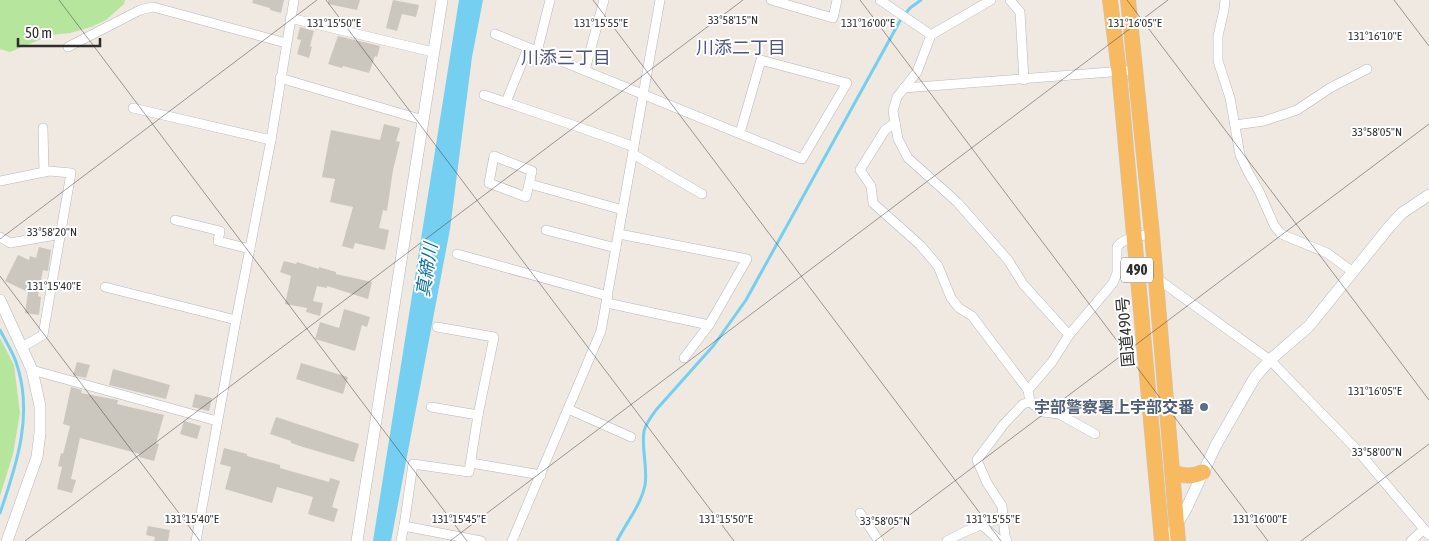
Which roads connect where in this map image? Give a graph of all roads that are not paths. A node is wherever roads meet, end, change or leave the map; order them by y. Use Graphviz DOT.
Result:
graph roads {
  1 [pos="294,0"];
  2 [pos="442,0"];
  3 [pos="550,0"];
  4 [pos="604,0"];
  5 [pos="660,0"];
  6 [pos="772,0"];
  7 [pos="837,0"];
  8 [pos="880,0"];
  9 [pos="991,0"];
  10 [pos="1010,0"];
  11 [pos="1110,0"];
  12 [pos="1128,0"];
  13 [pos="1225,0"];
  14 [pos="290,18"];
  15 [pos="495,34"];
  16 [pos="931,34"];
  17 [pos="286,44"];
  18 [pos="68,47"];
  19 [pos="533,50"];
  20 [pos="433,52"];
  21 [pos="1367,69"];
  22 [pos="585,70"];
  23 [pos="1137,70"];
  24 [pos="1119,71"];
  25 [pos="280,78"];
  26 [pos="1024,80"];
  27 [pos="904,88"];
  28 [pos="643,93"];
  29 [pos="484,95"];
  30 [pos="506,102"];
  31 [pos="133,108"];
  32 [pos="422,120"];
  33 [pos="895,123"];
  34 [pos="1235,125"];
  35 [pos="43,128"];
  36 [pos="740,133"];
  37 [pos="271,140"];
  38 [pos="633,150"];
  39 [pos="44,172"];
  40 [pos="0,180"];
  41 [pos="530,184"];
  42 [pos="702,194"];
  43 [pos="1429,195"];
  44 [pos="623,210"];
  45 [pos="176,220"];
  46 [pos="546,230"];
  47 [pos="62,234"];
  48 [pos="619,234"];
  49 [pos="1152,234"];
  50 [pos="0,237"];
  51 [pos="1134,238"];
  52 [pos="616,248"];
  53 [pos="250,249"];
  54 [pos="457,254"];
  55 [pos="1353,272"];
  56 [pos="1155,276"];
  57 [pos="105,287"];
  58 [pos="0,300"];
  59 [pos="607,300"];
  60 [pos="236,320"];
  61 [pos="709,325"];
  62 [pos="437,327"];
  63 [pos="1069,335"];
  64 [pos="22,348"];
  65 [pos="684,358"];
  66 [pos="1270,360"];
  67 [pos="32,370"];
  68 [pos="1028,390"];
  69 [pos="1030,402"];
  70 [pos="431,407"];
  71 [pos="568,409"];
  72 [pos="478,415"];
  73 [pos="217,421"];
  74 [pos="1095,434"];
  75 [pos="631,437"];
  76 [pos="471,463"];
  77 [pos="1173,472"];
  78 [pos="1204,472"];
  79 [pos="541,475"];
  80 [pos="860,513"];
  81 [pos="1004,518"];
  82 [pos="982,524"];
  83 [pos="404,526"];
  84 [pos="1427,532"];
  85 [pos="1177,534"];
  86 [pos="7,541"];
  87 [pos="196,541"];
  88 [pos="357,541"];
  89 [pos="401,541"];
  90 [pos="482,541"];
  91 [pos="512,541"];
  92 [pos="879,541"];
  93 [pos="947,541"];
  94 [pos="1000,541"];
  95 [pos="1008,541"];
  96 [pos="1162,541"];
  97 [pos="1167,541"];
  98 [pos="1411,541"];
  1 -- 14 [label="street"];
  2 -- 20 [label="street"];
  3 -- 19 [label="street"];
  4 -- 22 [label="street"];
  5 -- 28 [label="street"];
  6 -- 7 [label="street"];
  8 -- 16 [label="street"];
  9 -- 16 [label="street"];
  10 -- 26 [label="street"];
  11 -- 24 [label="highway, 国道490号 / 490"];
  12 -- 23 [label="highway, 490"];
  13 -- 34 [label="street"];
  14 -- 17 [label="street"];
  14 -- 20 [label="street"];
  15 -- 19 [label="street"];
  16 -- 27 [label="street"];
  17 -- 18 [label="street"];
  17 -- 25 [label="street"];
  19 -- 22 [label="street"];
  19 -- 30 [label="street"];
  20 -- 32 [label="street"];
  21 -- 34 [label="street"];
  22 -- 28 [label="street"];
  23 -- 24 [label="street"];
  23 -- 49 [label="highway, 490"];
  24 -- 26 [label="street"];
  24 -- 51 [label="highway, 国道490号 / 490"];
  25 -- 32 [label="street"];
  25 -- 37 [label="street"];
  26 -- 27 [label="street"];
  27 -- 33 [label="street"];
  28 -- 36 [label="street"];
  28 -- 38 [label="street"];
  29 -- 30 [label="street"];
  30 -- 38 [label="street"];
  31 -- 37 [label="street"];
  32 -- 88 [label="street"];
  33 -- 63 [label="street"];
  33 -- 68 [label="street"];
  34 -- 55 [label="street"];
  35 -- 39 [label="street"];
  36 -- 36 [label="street"];
  37 -- 53 [label="street"];
  38 -- 42 [label="street"];
  38 -- 44 [label="street"];
  39 -- 40 [label="street"];
  39 -- 47 [label="street"];
  41 -- 41 [label="street"];
  41 -- 44 [label="street"];
  43 -- 55 [label="street"];
  44 -- 48 [label="street"];
  45 -- 53 [label="street"];
  46 -- 52 [label="street"];
  47 -- 50 [label="street"];
  47 -- 64 [label="street"];
  48 -- 52 [label="street"];
  48 -- 61 [label="street"];
  49 -- 51 [label="street"];
  49 -- 56 [label="highway, 490"];
  51 -- 63 [label="street"];
  51 -- 96 [label="highway, 国道490号 / 490"];
  52 -- 59 [label="street"];
  53 -- 60 [label="street"];
  54 -- 59 [label="street"];
  55 -- 66 [label="street"];
  56 -- 66 [label="street"];
  56 -- 77 [label="highway, 490"];
  57 -- 60 [label="street"];
  58 -- 64 [label="street"];
  59 -- 61 [label="street"];
  59 -- 71 [label="street"];
  60 -- 73 [label="street"];
  61 -- 65 [label="street"];
  62 -- 72 [label="street"];
  63 -- 68 [label="street"];
  64 -- 67 [label="street"];
  66 -- 78 [label="street"];
  66 -- 84 [label="street"];
  67 -- 73 [label="street"];
  67 -- 86 [label="street"];
  68 -- 69 [label="street"];
  69 -- 74 [label="street"];
  69 -- 81 [label="street"];
  70 -- 72 [label="street"];
  71 -- 75 [label="street"];
  71 -- 79 [label="street"];
  72 -- 76 [label="street"];
  73 -- 87 [label="street"];
  76 -- 79 [label="street"];
  76 -- 83 [label="street"];
  77 -- 78 [label="highway"];
  77 -- 85 [label="highway, 490"];
  78 -- 85 [label="street"];
  79 -- 91 [label="street"];
  80 -- 92 [label="street"];
  81 -- 82 [label="street"];
  81 -- 95 [label="street"];
  82 -- 93 [label="street"];
  82 -- 94 [label="street"];
  83 -- 89 [label="street"];
  83 -- 90 [label="street"];
  84 -- 98 [label="street"];
  85 -- 97 [label="street"];
}
